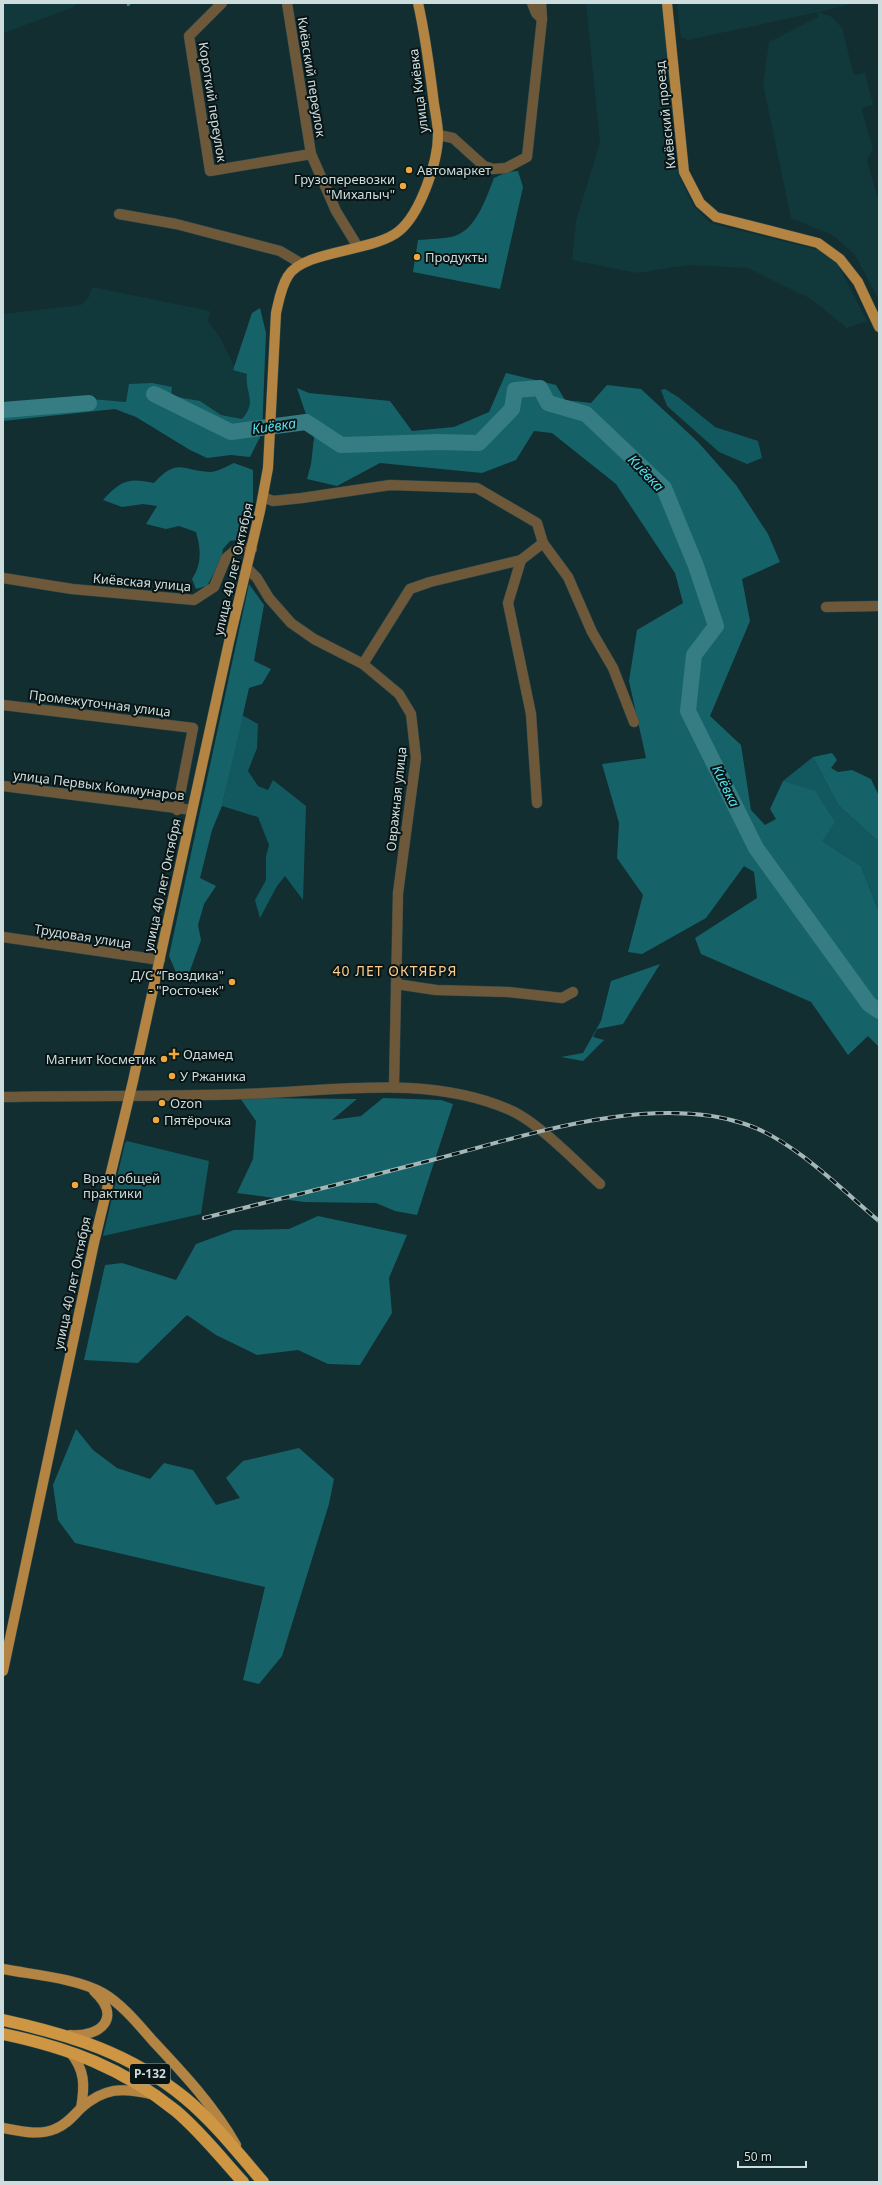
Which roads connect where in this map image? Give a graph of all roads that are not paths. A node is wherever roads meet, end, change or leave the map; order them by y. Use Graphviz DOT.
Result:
graph roads {
  1 [pos="222,3"];
  2 [pos="287,3"];
  3 [pos="418,3"];
  4 [pos="532,3"];
  5 [pos="541,3"];
  6 [pos="667,3"];
  7 [pos="542,19"];
  8 [pos="438,135"];
  9 [pos="311,154"];
  10 [pos="210,171"];
  11 [pos="119,214"];
  12 [pos="358,248"];
  13 [pos="302,264"];
  14 [pos="276,313"];
  15 [pos="879,328"];
  16 [pos="263,497"];
  17 [pos="543,543"];
  18 [pos="252,549"];
  19 [pos="521,560"];
  20 [pos="247,568"];
  21 [pos="3,578"];
  22 [pos="879,606"];
  23 [pos="826,607"];
  24 [pos="363,664"];
  25 [pos="3,705"];
  26 [pos="634,722"];
  27 [pos="3,786"];
  28 [pos="537,803"];
  29 [pos="177,810"];
  30 [pos="192,810"];
  31 [pos="3,937"];
  32 [pos="160,960"];
  33 [pos="396,984"];
  34 [pos="573,992"];
  35 [pos="394,1086"];
  36 [pos="129,1095"];
  37 [pos="3,1097"];
  38 [pos="600,1184"];
  39 [pos="3,1671"];
  40 [pos="3,1969"];
  41 [pos="90,1987"];
  42 [pos="3,2020"];
  43 [pos="3,2034"];
  44 [pos="70,2035"];
  45 [pos="69,2050"];
  46 [pos="154,2095"];
  47 [pos="81,2108"];
  48 [pos="3,2128"];
  49 [pos="246,2163"];
  50 [pos="243,2182"];
  51 [pos="263,2182"];
  1 -- 10 [label="street, Короткий переулок"];
  2 -- 9 [label="street, Киёвский переулок"];
  3 -- 8 [label="main road, улица Киёвка"];
  4 -- 7 [label="street"];
  5 -- 7 [label="street"];
  6 -- 15 [label="main road, Киёвский проезд"];
  7 -- 8 [label="street"];
  8 -- 12 [label="main road, улица Киёвка"];
  9 -- 10 [label="street, Киёвский переулок"];
  9 -- 12 [label="street, Киёвский переулок"];
  11 -- 13 [label="street"];
  12 -- 13 [label="main road, улица Киёвка"];
  13 -- 14 [label="main road, улица Киёвка"];
  14 -- 16 [label="main road, улица 40 лет Октября"];
  16 -- 17 [label="street"];
  16 -- 18 [label="main road, улица 40 лет Октября"];
  17 -- 19 [label="street"];
  17 -- 26 [label="street"];
  18 -- 20 [label="main road, улица 40 лет Октября"];
  18 -- 21 [label="street, Киёвская улица"];
  19 -- 24 [label="street"];
  19 -- 28 [label="street"];
  20 -- 24 [label="street, Овражная улица"];
  20 -- 30 [label="main road, улица 40 лет Октября"];
  22 -- 23 [label="street"];
  24 -- 33 [label="street, Овражная улица"];
  25 -- 29 [label="street, Промежуточная улица"];
  27 -- 29 [label="street, улица Первых Коммунаров"];
  29 -- 30 [label="street, улица Первых Коммунаров"];
  30 -- 32 [label="main road, улица 40 лет Октября"];
  31 -- 32 [label="street, Трудовая улица"];
  32 -- 36 [label="main road, улица 40 лет Октября"];
  33 -- 34 [label="street"];
  33 -- 35 [label="street, Овражная улица"];
  35 -- 36 [label="street"];
  35 -- 38 [label="street"];
  36 -- 37 [label="street"];
  36 -- 39 [label="main road, улица 40 лет Октября"];
  40 -- 41 [label="main road"];
  41 -- 44 [label="main road"];
  41 -- 49 [label="main road"];
  42 -- 44 [label="highway, Р-132"];
  43 -- 45 [label="highway, Р-132"];
  44 -- 49 [label="highway, Р-132"];
  45 -- 46 [label="highway, Р-132"];
  45 -- 47 [label="main road"];
  46 -- 47 [label="main road"];
  46 -- 50 [label="highway, Р-132"];
  47 -- 48 [label="main road"];
  49 -- 51 [label="highway, Р-132"];
}
